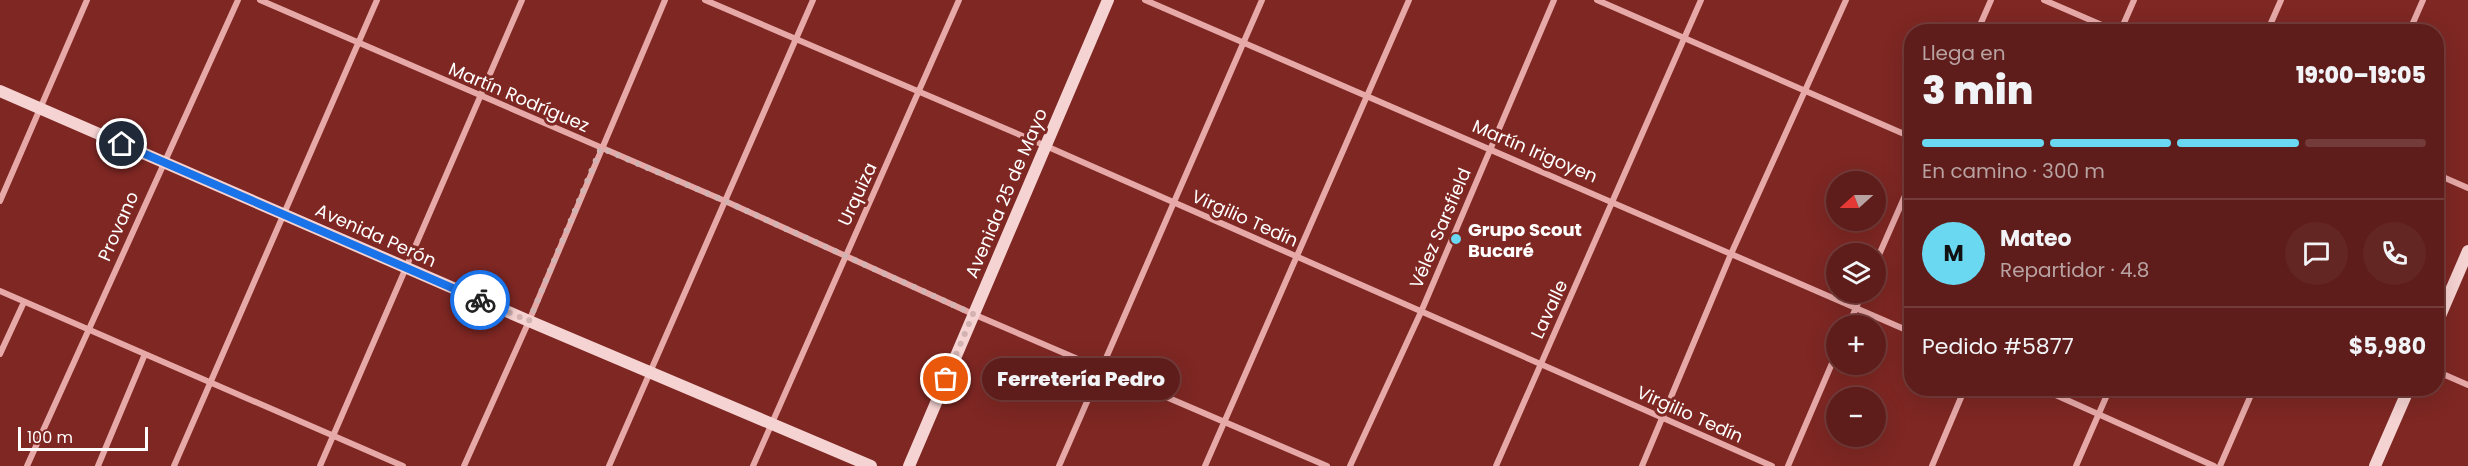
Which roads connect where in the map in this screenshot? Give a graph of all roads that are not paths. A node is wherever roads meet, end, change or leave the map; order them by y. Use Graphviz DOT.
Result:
graph roads {
  1 [pos="87,0"];
  2 [pos="238,0"];
  3 [pos="260,0"];
  4 [pos="377,0"];
  5 [pos="522,0"];
  6 [pos="665,0"];
  7 [pos="705,0"];
  8 [pos="813,0"];
  9 [pos="959,0"];
  10 [pos="1108,0"];
  11 [pos="1145,0"];
  12 [pos="1262,0"];
  13 [pos="1409,0"];
  14 [pos="1554,0"];
  15 [pos="1597,0"];
  16 [pos="1701,0"];
  17 [pos="1846,0"];
  18 [pos="1991,0"];
  19 [pos="2044,0"];
  20 [pos="2134,0"];
  21 [pos="2281,0"];
  22 [pos="2423,0"];
  23 [pos="1980,24"];
  24 [pos="2100,24"];
  25 [pos="2123,24"];
  26 [pos="2270,24"];
  27 [pos="2412,24"];
  28 [pos="1685,37"];
  29 [pos="796,40"];
  30 [pos="1243,42"];
  31 [pos="357,43"];
  32 [pos="0,92"];
  33 [pos="1807,92"];
  34 [pos="920,94"];
  35 [pos="1366,94"];
  36 [pos="480,96"];
  37 [pos="41,109"];
  38 [pos="1904,134"];
  39 [pos="1046,146"];
  40 [pos="601,148"];
  41 [pos="1490,148"];
  42 [pos="162,162"];
  43 [pos="2444,178"];
  44 [pos="2468,188"];
  45 [pos="1904,198"];
  46 [pos="0,201"];
  47 [pos="725,201"];
  48 [pos="1614,201"];
  49 [pos="1173,202"];
  50 [pos="286,215"];
  51 [pos="1884,243"];
  52 [pos="2468,251"];
  53 [pos="1731,254"];
  54 [pos="845,255"];
  55 [pos="1297,258"];
  56 [pos="405,267"];
  57 [pos="0,291"];
  58 [pos="24,302"];
  59 [pos="1858,303"];
  60 [pos="2444,306"];
  61 [pos="1856,308"];
  62 [pos="1421,312"];
  63 [pos="973,314"];
  64 [pos="1853,315"];
  65 [pos="529,321"];
  66 [pos="89,329"];
  67 [pos="1904,329"];
  68 [pos="0,354"];
  69 [pos="145,354"];
  70 [pos="1540,363"];
  71 [pos="1102,368"];
  72 [pos="650,374"];
  73 [pos="2444,374"];
  74 [pos="1827,375"];
  75 [pos="211,384"];
  76 [pos="2468,385"];
  77 [pos="1962,396"];
  78 [pos="2057,396"];
  79 [pos="2106,396"];
  80 [pos="2251,396"];
  81 [pos="2406,396"];
  82 [pos="2098,415"];
  83 [pos="1663,419"];
  84 [pos="1225,420"];
  85 [pos="772,424"];
  86 [pos="333,436"];
  87 [pos="175,464"];
  88 [pos="27,466"];
  89 [pos="98,466"];
  90 [pos="184,466"];
  91 [pos="320,466"];
  92 [pos="403,466"];
  93 [pos="464,466"];
  94 [pos="609,466"];
  95 [pos="753,466"];
  96 [pos="871,466"];
  97 [pos="909,466"];
  98 [pos="1059,466"];
  99 [pos="1205,466"];
  100 [pos="1327,466"];
  101 [pos="1350,466"];
  102 [pos="1496,466"];
  103 [pos="1642,466"];
  104 [pos="1772,466"];
  105 [pos="1788,466"];
  106 [pos="1932,466"];
  107 [pos="2076,466"];
  108 [pos="2214,466"];
  109 [pos="2220,466"];
  110 [pos="2375,466"];
  1 -- 37 [label="street"];
  2 -- 42 [label="street, Provano"];
  3 -- 31 [label="street, Martín Rodríguez"];
  4 -- 31 [label="street"];
  5 -- 36 [label="street"];
  6 -- 40 [label="street"];
  7 -- 29 [label="street, Virgilio Tedín"];
  8 -- 29 [label="street"];
  9 -- 34 [label="street, Urquiza"];
  10 -- 39 [label="main road, Avenida 25 de Mayo"];
  11 -- 30 [label="street, Martín Irigoyen"];
  12 -- 30 [label="street"];
  13 -- 35 [label="street"];
  14 -- 41 [label="street, Vélez Sarsfield"];
  15 -- 28 [label="street"];
  16 -- 28 [label="street, Lavalle"];
  17 -- 33 [label="street"];
  18 -- 23 [label="street"];
  19 -- 24 [label="street"];
  20 -- 25 [label="street"];
  21 -- 26 [label="street"];
  22 -- 27 [label="street"];
  28 -- 33 [label="street"];
  28 -- 48 [label="street, Lavalle"];
  29 -- 34 [label="street, Virgilio Tedín"];
  29 -- 47 [label="street"];
  30 -- 35 [label="street, Martín Irigoyen"];
  30 -- 49 [label="street"];
  31 -- 36 [label="street, Martín Rodríguez"];
  31 -- 50 [label="street"];
  32 -- 37 [label="main road, Avenida Perón"];
  33 -- 38 [label="street"];
  33 -- 53 [label="street"];
  34 -- 39 [label="street, Virgilio Tedín"];
  34 -- 54 [label="street, Urquiza"];
  35 -- 41 [label="street, Martín Irigoyen"];
  35 -- 55 [label="street"];
  36 -- 40 [label="street, Martín Rodríguez"];
  36 -- 56 [label="street"];
  37 -- 42 [label="main road, Avenida Perón"];
  37 -- 46 [label="street"];
  39 -- 49 [label="street, Virgilio Tedín"];
  39 -- 63 [label="main road, Avenida 25 de Mayo"];
  40 -- 47 [label="street, Martín Rodríguez"];
  40 -- 65 [label="street"];
  41 -- 48 [label="street, Martín Irigoyen"];
  41 -- 62 [label="street, Vélez Sarsfield"];
  42 -- 50 [label="main road, Avenida Perón"];
  42 -- 66 [label="street, Provano"];
  43 -- 44 [label="street"];
  45 -- 51 [label="street"];
  47 -- 54 [label="street, Martín Rodríguez"];
  47 -- 72 [label="street"];
  48 -- 53 [label="street, Martín Irigoyen"];
  48 -- 70 [label="street, Lavalle"];
  49 -- 55 [label="street, Virgilio Tedín"];
  49 -- 71 [label="street"];
  50 -- 56 [label="main road, Avenida Perón"];
  50 -- 75 [label="street"];
  52 -- 60 [label="main road"];
  53 -- 61 [label="street, Martín Irigoyen"];
  53 -- 83 [label="street"];
  54 -- 63 [label="street, Martín Rodríguez"];
  54 -- 85 [label="street, Urquiza"];
  55 -- 62 [label="street, Virgilio Tedín"];
  55 -- 84 [label="street"];
  56 -- 65 [label="main road, Avenida Perón"];
  56 -- 86 [label="street"];
  57 -- 58 [label="street"];
  58 -- 66 [label="street"];
  58 -- 68 [label="street"];
  59 -- 61 [label="street"];
  61 -- 64 [label="street"];
  61 -- 67 [label="street, Martín Irigoyen"];
  62 -- 70 [label="street, Virgilio Tedín"];
  62 -- 101 [label="street, Vélez Sarsfield"];
  63 -- 71 [label="street, Martín Rodríguez"];
  63 -- 97 [label="main road, Avenida 25 de Mayo"];
  65 -- 72 [label="main road, Avenida Perón"];
  65 -- 93 [label="street"];
  66 -- 69 [label="street"];
  66 -- 88 [label="street, Provano"];
  69 -- 75 [label="street"];
  69 -- 89 [label="street"];
  70 -- 83 [label="street, Virgilio Tedín"];
  70 -- 102 [label="street, Lavalle"];
  71 -- 84 [label="street, Martín Rodríguez"];
  71 -- 98 [label="street"];
  72 -- 85 [label="main road, Avenida Perón"];
  72 -- 94 [label="street"];
  73 -- 76 [label="street"];
  74 -- 105 [label="street"];
  75 -- 86 [label="street"];
  75 -- 87 [label="street"];
  77 -- 106 [label="street"];
  78 -- 82 [label="street"];
  79 -- 82 [label="street"];
  80 -- 109 [label="street"];
  81 -- 110 [label="main road"];
  82 -- 107 [label="street"];
  82 -- 108 [label="street"];
  83 -- 103 [label="street"];
  83 -- 104 [label="street, Virgilio Tedín"];
  84 -- 99 [label="street"];
  84 -- 100 [label="street, Martín Rodríguez"];
  85 -- 95 [label="street, Urquiza"];
  85 -- 96 [label="main road, Avenida Perón"];
  86 -- 91 [label="street"];
  86 -- 92 [label="street"];
  87 -- 90 [label="street"];
}
